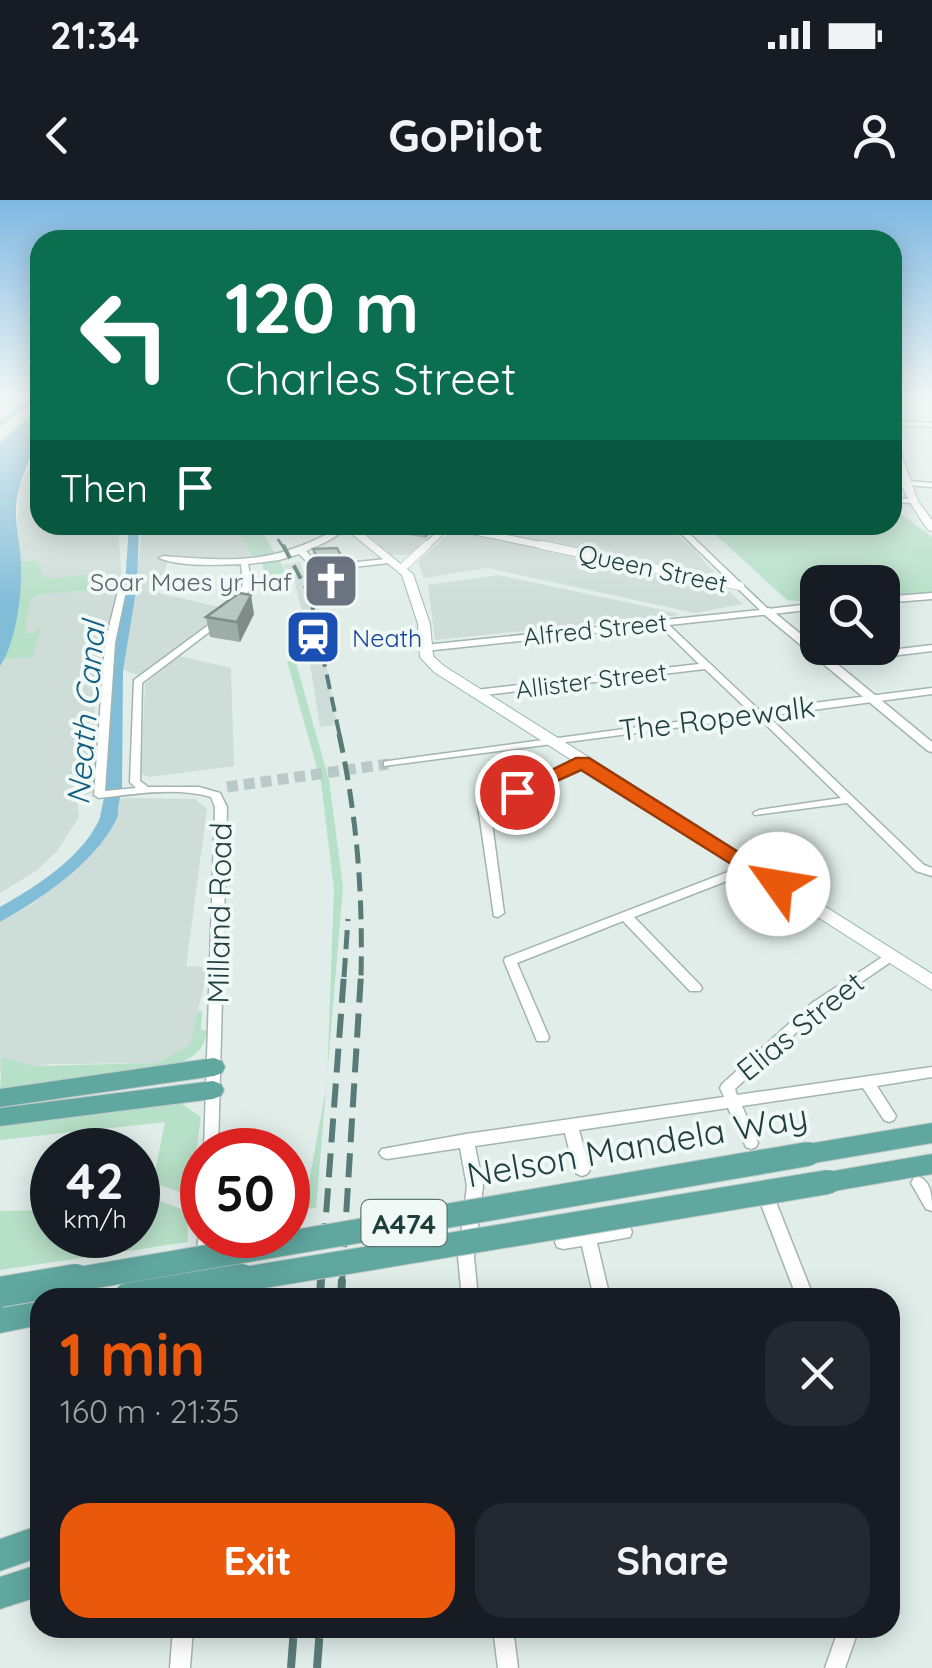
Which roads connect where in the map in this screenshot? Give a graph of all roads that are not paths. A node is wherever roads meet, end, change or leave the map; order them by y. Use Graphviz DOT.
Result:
graph roads {
  1 [pos="902,467"];
  2 [pos="910,484"];
  3 [pos="932,485"];
  4 [pos="921,508"];
  5 [pos="932,528"];
  6 [pos="331,535"];
  7 [pos="357,535"];
  8 [pos="439,535"];
  9 [pos="493,535"];
  10 [pos="686,535"];
  11 [pos="302,552"];
  12 [pos="163,558"];
  13 [pos="386,560"];
  14 [pos="245,565"];
  15 [pos="401,569"];
  16 [pos="740,586"];
  17 [pos="122,591"];
  18 [pos="932,596"];
  19 [pos="900,599"];
  20 [pos="800,607"];
  21 [pos="764,610"];
  22 [pos="660,622"];
  23 [pos="800,640"];
  24 [pos="425,648"];
  25 [pos="932,648"];
  26 [pos="900,652"];
  27 [pos="830,665"];
  28 [pos="706,666"];
  29 [pos="932,691"];
  30 [pos="476,694"];
  31 [pos="868,699"];
  32 [pos="758,713"];
  33 [pos="547,741"];
  34 [pos="932,748"];
  35 [pos="582,762"];
  36 [pos="388,764"];
  37 [pos="227,787"];
  38 [pos="145,790"];
  39 [pos="199,790"];
  40 [pos="848,800"];
  41 [pos="759,813"];
  42 [pos="750,866"];
  43 [pos="932,872"];
  44 [pos="498,913"];
  45 [pos="626,918"];
  46 [pos="890,956"];
  47 [pos="932,982"];
  48 [pos="694,988"];
  49 [pos="542,1037"];
  50 [pos="932,1072"];
  51 [pos="214,1078"];
  52 [pos="867,1082"];
  53 [pos="0,1098"];
  54 [pos="733,1105"];
  55 [pos="889,1116"];
  56 [pos="0,1117"];
  57 [pos="570,1126"];
  58 [pos="211,1128"];
  59 [pos="932,1133"];
  60 [pos="466,1140"];
  61 [pos="751,1143"];
  62 [pos="387,1154"];
  63 [pos="582,1170"];
  64 [pos="926,1174"];
  65 [pos="932,1204"];
  66 [pos="770,1207"];
  67 [pos="624,1232"];
  68 [pos="588,1237"];
  69 [pos="563,1242"];
  70 [pos="205,1258"];
  71 [pos="188,1288"];
  72 [pos="203,1288"];
  73 [pos="469,1288"];
  74 [pos="600,1288"];
  75 [pos="802,1288"];
  76 [pos="0,1292"];
  77 [pos="30,1315"];
  78 [pos="0,1320"];
  79 [pos="30,1545"];
  80 [pos="0,1555"];
  81 [pos="30,1583"];
  82 [pos="0,1593"];
  83 [pos="183,1638"];
  84 [pos="504,1638"];
  85 [pos="846,1638"];
  86 [pos="180,1668"];
  87 [pos="508,1668"];
  88 [pos="836,1668"];
  1 -- 2 [label="main road"];
  2 -- 3 [label="street"];
  2 -- 4 [label="main road"];
  4 -- 5 [label="main road"];
  6 -- 11 [label="street"];
  7 -- 13 [label="main road"];
  8 -- 15 [label="street"];
  9 -- 16 [label="street, Queen Street"];
  10 -- 16 [label="street"];
  11 -- 13 [label="street"];
  11 -- 14 [label="street"];
  12 -- 14 [label="street"];
  13 -- 15 [label="main road"];
  14 -- 38 [label="street"];
  15 -- 24 [label="main road"];
  16 -- 21 [label="street"];
  17 -- 38 [label="street, Milland Road"];
  18 -- 19 [label="street"];
  20 -- 21 [label="street, Alfred Street"];
  21 -- 22 [label="street, Alfred Street"];
  21 -- 23 [label="street"];
  22 -- 24 [label="street, Alfred Street"];
  22 -- 28 [label="street"];
  24 -- 30 [label="main road"];
  25 -- 26 [label="street"];
  27 -- 31 [label="street"];
  28 -- 30 [label="street, Allister Street"];
  28 -- 32 [label="street"];
  29 -- 31 [label="street, The Ropewalk"];
  30 -- 33 [label="main road"];
  31 -- 32 [label="street, The Ropewalk"];
  31 -- 34 [label="street"];
  32 -- 33 [label="street, The Ropewalk"];
  32 -- 40 [label="street"];
  33 -- 35 [label="main road"];
  33 -- 36 [label="street, The Ropewalk"];
  35 -- 42 [label="main road"];
  35 -- 44 [label="street"];
  37 -- 39 [label="street"];
  38 -- 39 [label="street, Milland Road"];
  39 -- 51 [label="street, Milland Road"];
  40 -- 41 [label="street"];
  40 -- 43 [label="street"];
  42 -- 45 [label="street"];
  42 -- 46 [label="main road"];
  45 -- 48 [label="street"];
  45 -- 49 [label="street"];
  46 -- 47 [label="main road"];
  46 -- 54 [label="street, Elias Street"];
  50 -- 52 [label="street"];
  51 -- 53 [label="main road"];
  51 -- 56 [label="main road"];
  51 -- 58 [label="street, Milland Road"];
  52 -- 54 [label="street"];
  52 -- 55 [label="street"];
  54 -- 57 [label="street"];
  54 -- 61 [label="street"];
  57 -- 60 [label="street"];
  57 -- 63 [label="street"];
  59 -- 76 [label="main road, Nelson Mandela Way / A474, bridge"];
  60 -- 62 [label="street"];
  60 -- 73 [label="street"];
  64 -- 65 [label="street"];
  64 -- 71 [label="main road, Nelson Mandela Way / A474, bridge"];
  66 -- 75 [label="street"];
  67 -- 68 [label="street"];
  68 -- 69 [label="street"];
  68 -- 74 [label="street"];
  70 -- 72 [label="street"];
  77 -- 78 [label="main road"];
  79 -- 80 [label="main road"];
  81 -- 82 [label="main road"];
  83 -- 86 [label="street"];
  84 -- 87 [label="street"];
  85 -- 88 [label="street"];
}
